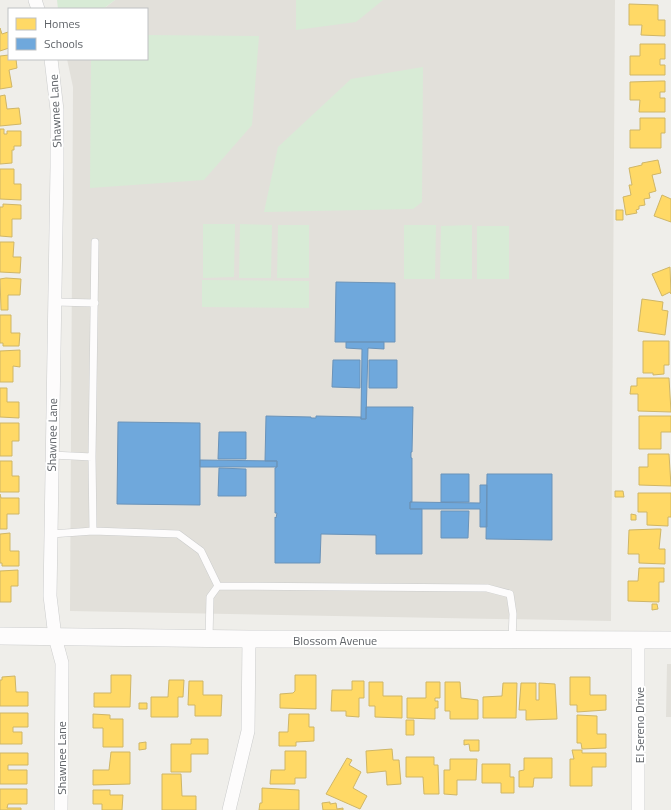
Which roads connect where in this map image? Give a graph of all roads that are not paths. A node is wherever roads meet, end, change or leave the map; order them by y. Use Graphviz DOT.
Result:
graph roads {
  1 [pos="51,60"];
  2 [pos="95,242"];
  3 [pos="55,302"];
  4 [pos="95,303"];
  5 [pos="52,455"];
  6 [pos="92,457"];
  7 [pos="92,531"];
  8 [pos="51,534"];
  9 [pos="218,586"];
  10 [pos="0,636"];
  11 [pos="55,637"];
  12 [pos="209,638"];
  13 [pos="249,639"];
  14 [pos="512,640"];
  15 [pos="671,640"];
  16 [pos="638,641"];
  17 [pos="61,810"];
  18 [pos="229,810"];
  19 [pos="638,810"];
  1 -- 3 [label="street, Shawnee Lane"];
  2 -- 4 [label="lane"];
  3 -- 4 [label="lane"];
  3 -- 5 [label="street, Shawnee Lane"];
  4 -- 6 [label="lane"];
  5 -- 6 [label="lane"];
  5 -- 8 [label="street, Shawnee Lane"];
  6 -- 7 [label="lane"];
  7 -- 8 [label="lane"];
  7 -- 9 [label="lane"];
  8 -- 11 [label="street, Shawnee Lane"];
  9 -- 12 [label="lane"];
  9 -- 14 [label="lane"];
  10 -- 11 [label="street, Blossom Avenue"];
  11 -- 12 [label="street, Blossom Avenue"];
  11 -- 17 [label="street, Shawnee Lane"];
  12 -- 13 [label="street, Blossom Avenue"];
  13 -- 14 [label="street, Blossom Avenue"];
  13 -- 18 [label="street"];
  14 -- 16 [label="street, Blossom Avenue"];
  15 -- 16 [label="street, Blossom Avenue"];
  16 -- 19 [label="street, El Sereno Drive"];
}
